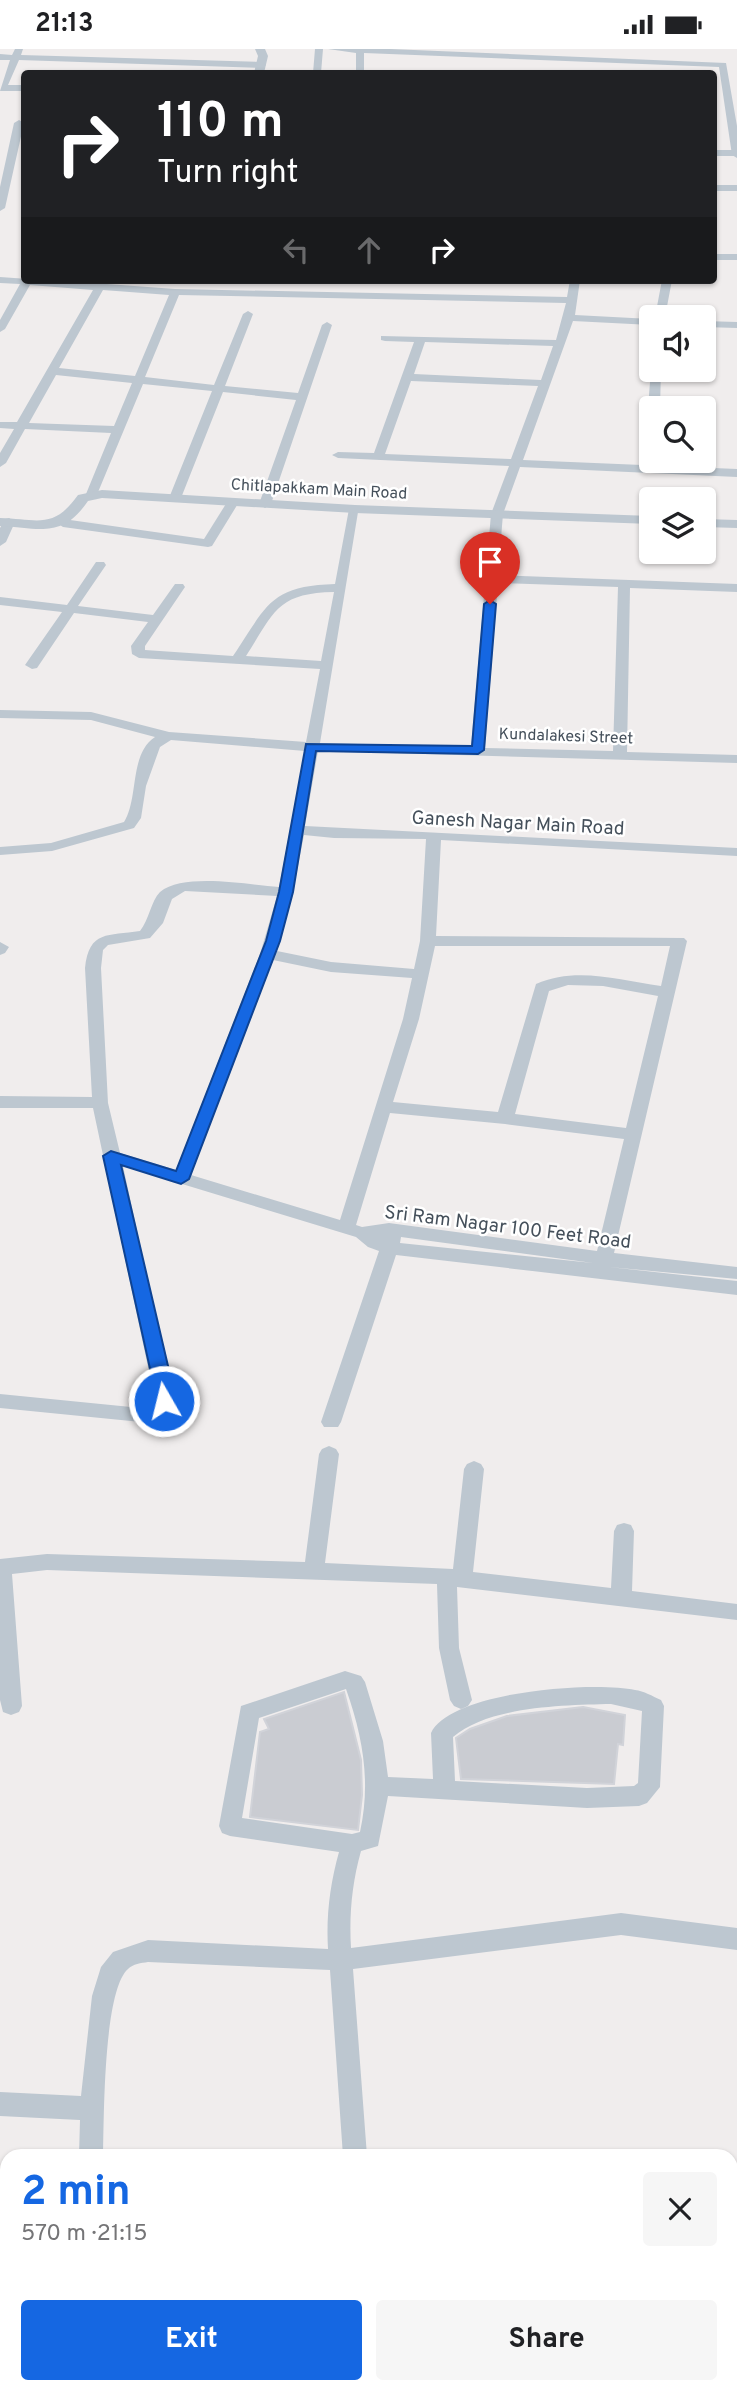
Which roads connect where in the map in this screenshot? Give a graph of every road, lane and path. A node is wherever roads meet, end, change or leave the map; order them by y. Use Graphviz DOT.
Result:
graph roads {
  1 [pos="115,49"];
  2 [pos="201,49"];
  3 [pos="260,49"];
  4 [pos="319,49"];
  5 [pos="332,49"];
  6 [pos="586,49"];
  7 [pos="694,49"];
  8 [pos="360,50"];
  9 [pos="393,50"];
  10 [pos="443,51"];
  11 [pos="18,53"];
  12 [pos="0,57"];
  13 [pos="535,57"];
  14 [pos="112,59"];
  15 [pos="582,59"];
  16 [pos="194,61"];
  17 [pos="695,64"];
  18 [pos="260,69"];
  19 [pos="109,70"];
  20 [pos="317,70"];
  21 [pos="360,70"];
  22 [pos="1,88"];
  23 [pos="21,89"];
  24 [pos="734,107"];
  25 [pos="18,123"];
  26 [pos="717,153"];
  27 [pos="737,153"];
  28 [pos="717,188"];
  29 [pos="737,188"];
  30 [pos="0,208"];
  31 [pos="717,257"];
  32 [pos="737,257"];
  33 [pos="0,280"];
  34 [pos="21,282"];
  35 [pos="26,284"];
  36 [pos="102,284"];
  37 [pos="111,284"];
  38 [pos="355,284"];
  39 [pos="574,284"];
  40 [pos="666,284"];
  41 [pos="175,292"];
  42 [pos="352,295"];
  43 [pos="572,300"];
  44 [pos="662,305"];
  45 [pos="248,314"];
  46 [pos="569,318"];
  47 [pos="639,321"];
  48 [pos="716,324"];
  49 [pos="327,325"];
  50 [pos="737,325"];
  51 [pos="0,329"];
  52 [pos="385,338"];
  53 [pos="419,341"];
  54 [pos="559,343"];
  55 [pos="52,371"];
  56 [pos="406,377"];
  57 [pos="140,378"];
  58 [pos="544,383"];
  59 [pos="218,386"];
  60 [pos="302,397"];
  61 [pos="0,425"];
  62 [pos="23,426"];
  63 [pos="118,430"];
  64 [pos="338,455"];
  65 [pos="378,457"];
  66 [pos="0,463"];
  67 [pos="513,464"];
  68 [pos="639,465"];
  69 [pos="716,471"];
  70 [pos="737,473"];
  71 [pos="92,494"];
  72 [pos="175,498"];
  73 [pos="233,502"];
  74 [pos="265,504"];
  75 [pos="355,509"];
  76 [pos="496,514"];
  77 [pos="639,520"];
  78 [pos="4,522"];
  79 [pos="63,523"];
  80 [pos="716,523"];
  81 [pos="737,524"];
  82 [pos="0,542"];
  83 [pos="100,565"];
  84 [pos="492,579"];
  85 [pos="624,584"];
  86 [pos="179,587"];
  87 [pos="341,588"];
  88 [pos="737,588"];
  89 [pos="0,601"];
  90 [pos="67,610"];
  91 [pos="157,619"];
  92 [pos="237,660"];
  93 [pos="32,665"];
  94 [pos="326,665"];
  95 [pos="0,714"];
  96 [pos="169,736"];
  97 [pos="311,747"];
  98 [pos="478,750"];
  99 [pos="620,754"];
  100 [pos="737,759"];
  101 [pos="298,830"];
  102 [pos="434,835"];
  103 [pos="0,851"];
  104 [pos="737,852"];
  105 [pos="286,892"];
  106 [pos="428,941"];
  107 [pos="268,954"];
  108 [pos="420,974"];
  109 [pos="667,992"];
  110 [pos="0,1102"];
  111 [pos="100,1103"];
  112 [pos="383,1107"];
  113 [pos="505,1118"];
  114 [pos="633,1135"];
  115 [pos="111,1156"];
  116 [pos="181,1179"];
  117 [pos="354,1230"];
  118 [pos="393,1239"];
  119 [pos="601,1265"];
  120 [pos="737,1273"];
  121 [pos="737,1287"];
  122 [pos="0,1401"];
  123 [pos="331,1422"];
  124 [pos="330,1454"];
  125 [pos="474,1469"];
  126 [pos="624,1531"];
  127 [pos="0,1567"];
  128 [pos="314,1570"];
  129 [pos="454,1578"];
  130 [pos="621,1599"];
  131 [pos="737,1612"];
  132 [pos="461,1700"];
  133 [pos="11,1706"];
  134 [pos="380,1786"];
  135 [pos="444,1790"];
  136 [pos="352,1843"];
  137 [pos="737,1939"];
  138 [pos="339,1960"];
  139 [pos="0,2104"];
  140 [pos="93,2109"];
  141 [pos="91,2149"];
  142 [pos="354,2149"];
  1 -- 14 [label="street"];
  2 -- 16 [label="street"];
  3 -- 18 [label="street"];
  4 -- 20 [label="street"];
  5 -- 8 [label="street"];
  6 -- 15 [label="street"];
  7 -- 17 [label="street"];
  8 -- 9 [label="street"];
  8 -- 21 [label="street"];
  9 -- 10 [label="street"];
  10 -- 13 [label="street"];
  11 -- 12 [label="street"];
  11 -- 14 [label="street"];
  11 -- 22 [label="street"];
  13 -- 15 [label="street"];
  14 -- 16 [label="street"];
  14 -- 19 [label="street"];
  15 -- 17 [label="street"];
  16 -- 18 [label="street"];
  17 -- 24 [label="street"];
  22 -- 23 [label="street"];
  24 -- 27 [label="street"];
  25 -- 30 [label="street"];
  26 -- 27 [label="street"];
  28 -- 29 [label="street"];
  31 -- 32 [label="street"];
  33 -- 34 [label="street"];
  35 -- 51 [label="street"];
  36 -- 55 [label="street"];
  37 -- 41 [label="street"];
  38 -- 42 [label="street"];
  39 -- 43 [label="street"];
  40 -- 44 [label="street"];
  41 -- 42 [label="street"];
  41 -- 57 [label="street"];
  42 -- 43 [label="street"];
  43 -- 46 [label="street"];
  45 -- 59 [label="street"];
  46 -- 47 [label="street"];
  46 -- 54 [label="street"];
  48 -- 50 [label="street"];
  49 -- 60 [label="street"];
  52 -- 53 [label="street"];
  53 -- 54 [label="street"];
  53 -- 56 [label="street"];
  54 -- 58 [label="street"];
  55 -- 57 [label="street"];
  55 -- 62 [label="street"];
  56 -- 58 [label="street"];
  56 -- 65 [label="street"];
  57 -- 59 [label="street"];
  57 -- 63 [label="street"];
  58 -- 67 [label="street"];
  59 -- 60 [label="street"];
  59 -- 72 [label="street"];
  60 -- 74 [label="street"];
  61 -- 62 [label="street"];
  62 -- 63 [label="street"];
  62 -- 66 [label="street"];
  63 -- 71 [label="street"];
  64 -- 65 [label="street"];
  65 -- 67 [label="street"];
  67 -- 68 [label="street"];
  67 -- 76 [label="street"];
  69 -- 70 [label="street"];
  71 -- 72 [label="street, Chitlapakkam Main Road"];
  71 -- 79 [label="street"];
  72 -- 73 [label="street, Chitlapakkam Main Road"];
  73 -- 74 [label="street, Chitlapakkam Main Road"];
  73 -- 79 [label="street"];
  74 -- 75 [label="street, Chitlapakkam Main Road"];
  75 -- 76 [label="street, Chitlapakkam Main Road"];
  75 -- 87 [label="street"];
  76 -- 77 [label="street, Chitlapakkam Main Road"];
  76 -- 84 [label="street"];
  78 -- 79 [label="street"];
  78 -- 82 [label="street"];
  80 -- 81 [label="street"];
  83 -- 90 [label="street"];
  84 -- 85 [label="street"];
  84 -- 98 [label="street"];
  85 -- 88 [label="street"];
  85 -- 99 [label="street"];
  86 -- 91 [label="street"];
  87 -- 92 [label="street"];
  87 -- 94 [label="street"];
  89 -- 90 [label="street"];
  90 -- 91 [label="street"];
  90 -- 93 [label="street"];
  91 -- 92 [label="street"];
  92 -- 94 [label="street"];
  94 -- 97 [label="street"];
  95 -- 96 [label="street, Kundalakesi Street"];
  96 -- 97 [label="street, Kundalakesi Street"];
  96 -- 103 [label="street"];
  97 -- 98 [label="street, Kundalakesi Street"];
  97 -- 101 [label="street"];
  98 -- 99 [label="street, Kundalakesi Street"];
  99 -- 100 [label="street, Kundalakesi Street"];
  101 -- 102 [label="street, Ganesh Nagar Main Road"];
  101 -- 105 [label="street"];
  102 -- 104 [label="street, Ganesh Nagar Main Road"];
  102 -- 106 [label="street"];
  105 -- 107 [label="street"];
  105 -- 111 [label="street"];
  106 -- 108 [label="street"];
  106 -- 109 [label="street"];
  107 -- 108 [label="street"];
  107 -- 116 [label="street"];
  108 -- 112 [label="street"];
  109 -- 113 [label="street"];
  109 -- 114 [label="street"];
  110 -- 111 [label="street"];
  111 -- 115 [label="street"];
  112 -- 113 [label="street"];
  112 -- 117 [label="street"];
  113 -- 114 [label="street"];
  114 -- 119 [label="street"];
  115 -- 116 [label="street, Sri Ram Nagar 100 Feet Road"];
  115 -- 122 [label="street"];
  116 -- 117 [label="street, Sri Ram Nagar 100 Feet Road"];
  117 -- 118 [label="street, Sri Ram Nagar 100 Feet Road"];
  118 -- 119 [label="street, Sri Ram Nagar 100 Feet Road"];
  118 -- 123 [label="street"];
  119 -- 120 [label="street, Sri Ram Nagar 100 Feet Road"];
  119 -- 121 [label="street, Sri Ram Nagar 100 Feet Road"];
  124 -- 128 [label="street"];
  125 -- 129 [label="street"];
  126 -- 130 [label="street"];
  127 -- 128 [label="street"];
  127 -- 133 [label="street"];
  128 -- 129 [label="street"];
  129 -- 130 [label="street"];
  129 -- 132 [label="street"];
  130 -- 131 [label="street"];
  134 -- 135 [label="street"];
  134 -- 136 [label="street"];
  134 -- 136 [label="street"];
  135 -- 135 [label="street"];
  136 -- 138 [label="street"];
  137 -- 138 [label="street"];
  138 -- 140 [label="street"];
  138 -- 142 [label="street"];
  139 -- 140 [label="street"];
  140 -- 141 [label="street"];
}
